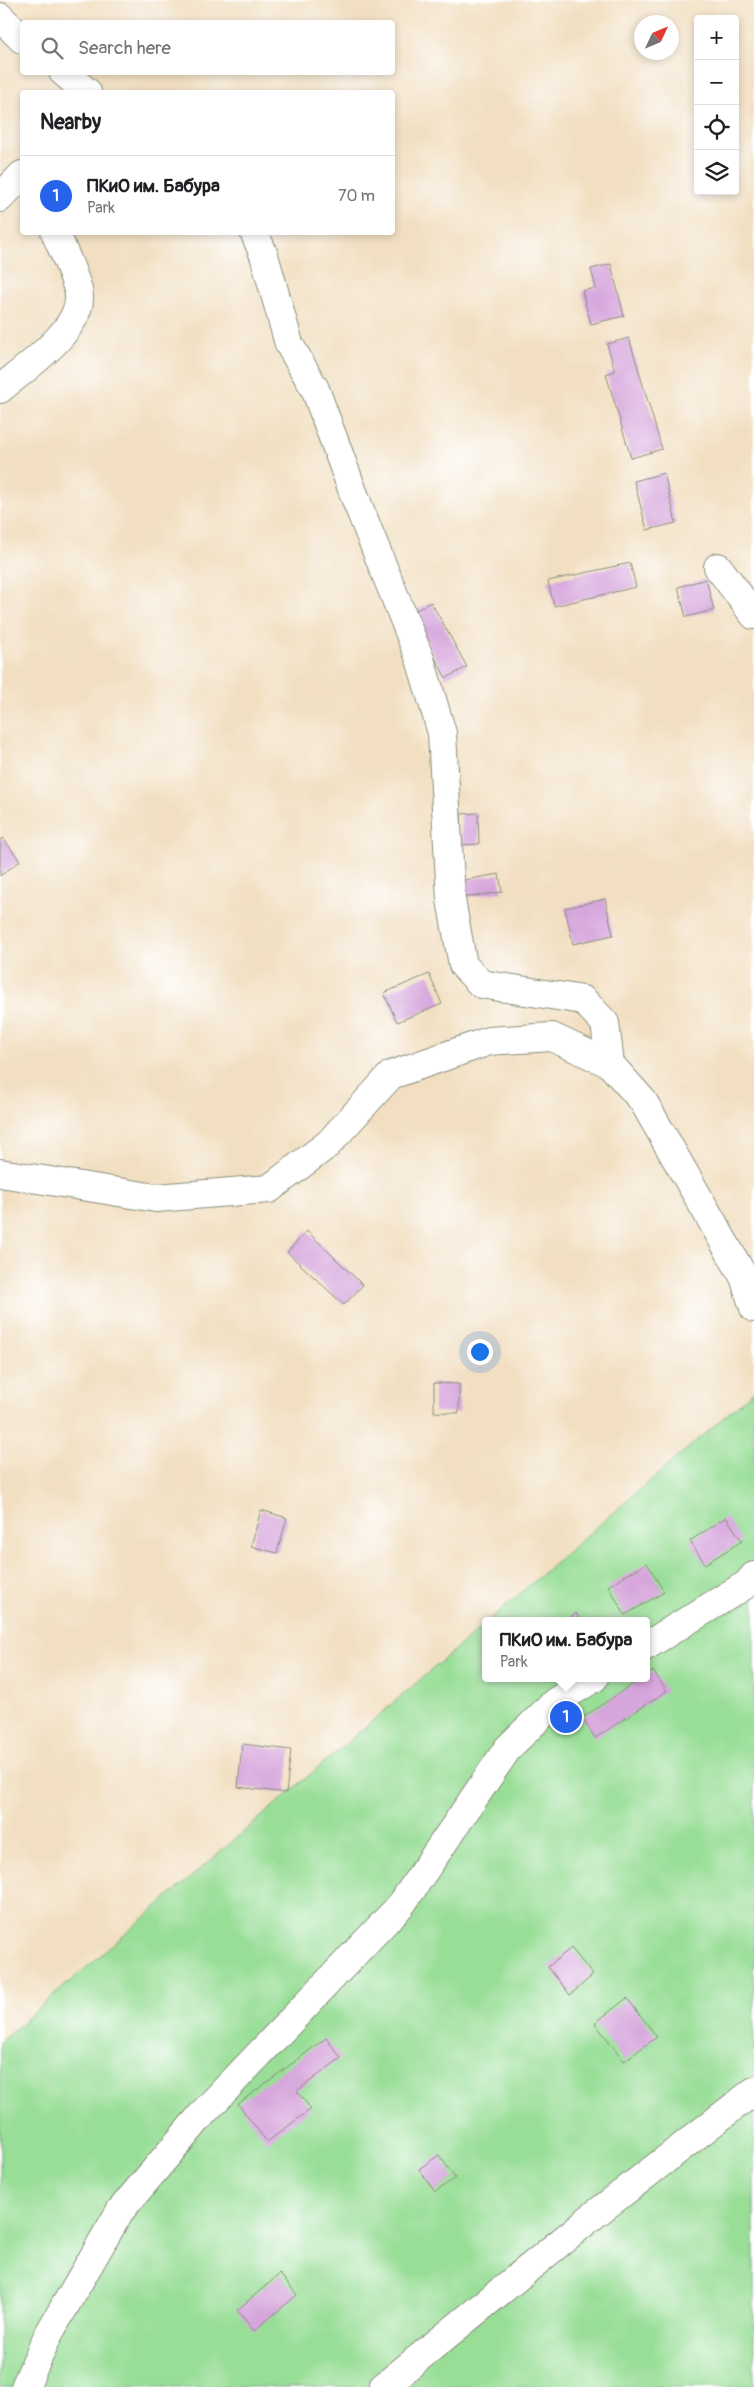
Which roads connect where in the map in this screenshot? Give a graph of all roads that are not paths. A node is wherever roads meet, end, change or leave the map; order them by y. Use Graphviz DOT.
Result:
graph roads {
  1 [pos="0,17"];
  2 [pos="20,37"];
  3 [pos="66,75"];
  4 [pos="84,90"];
  5 [pos="20,177"];
  6 [pos="0,198"];
  7 [pos="56,235"];
  8 [pos="255,235"];
  9 [pos="0,389"];
  10 [pos="718,567"];
  11 [pos="754,615"];
  12 [pos="610,1064"];
  13 [pos="0,1173"];
  14 [pos="754,1308"];
  15 [pos="754,1576"];
  16 [pos="650,1644"];
  17 [pos="588,1682"];
  18 [pos="754,2091"];
  19 [pos="24,2387"];
  20 [pos="383,2387"];
  1 -- 2 [label="street"];
  3 -- 4 [label="street"];
  5 -- 6 [label="street"];
  7 -- 9 [label="street"];
  8 -- 12 [label="street"];
  10 -- 11 [label="street"];
  12 -- 13 [label="street"];
  12 -- 14 [label="street"];
  15 -- 16 [label="street"];
  17 -- 19 [label="street"];
  18 -- 20 [label="street"];
}
